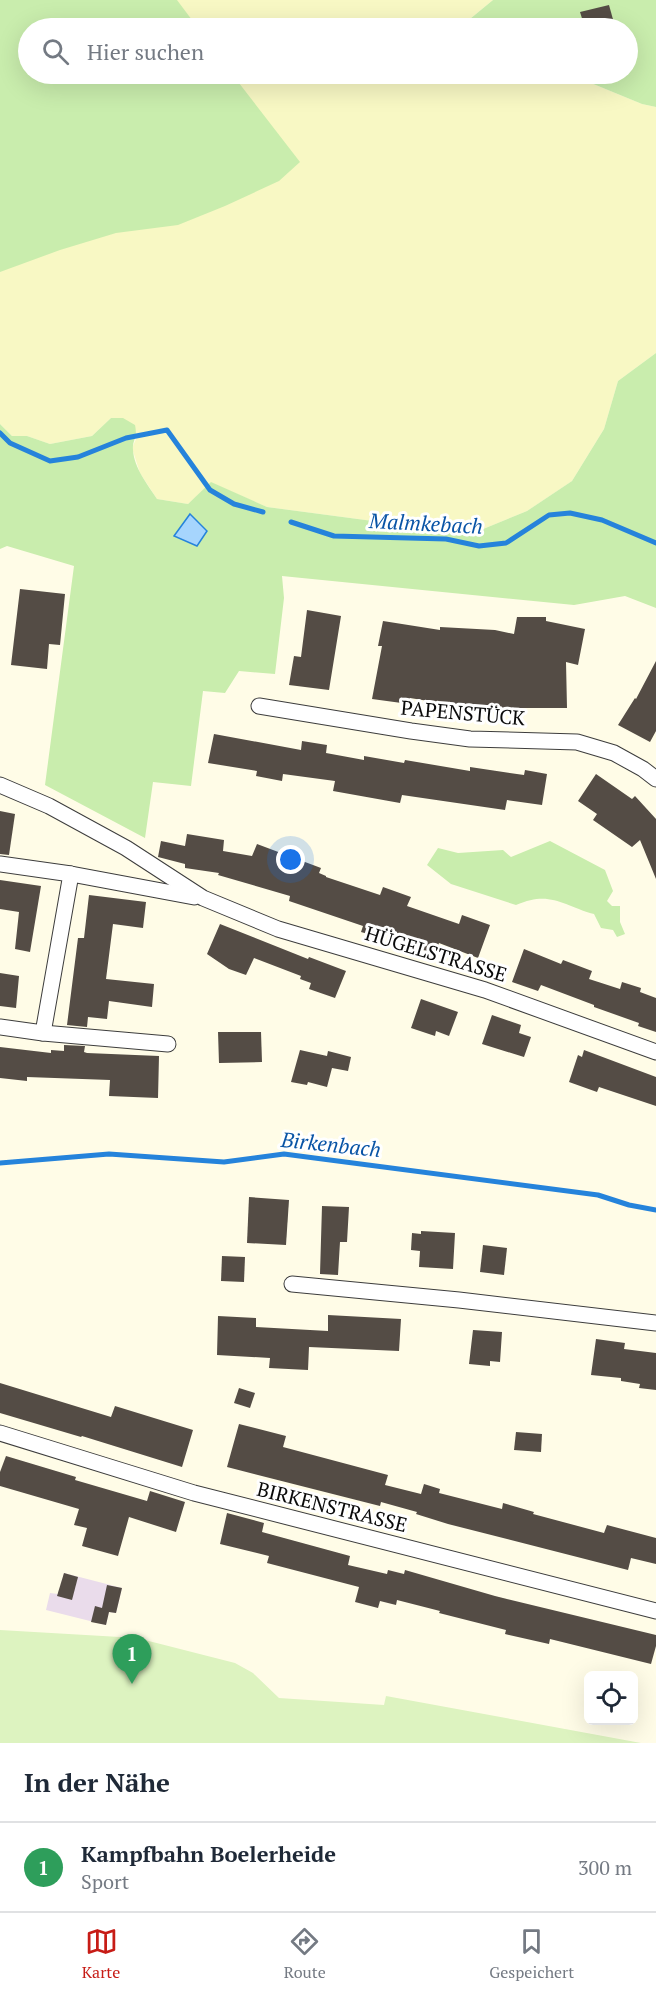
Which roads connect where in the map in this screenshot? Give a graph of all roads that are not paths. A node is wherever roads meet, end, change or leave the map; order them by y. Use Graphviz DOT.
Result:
graph roads {
  1 [pos="259,706"];
  2 [pos="656,779"];
  3 [pos="0,785"];
  4 [pos="0,864"];
  5 [pos="71,874"];
  6 [pos="203,898"];
  7 [pos="0,1027"];
  8 [pos="43,1033"];
  9 [pos="168,1044"];
  10 [pos="656,1052"];
  11 [pos="292,1284"];
  12 [pos="656,1323"];
  13 [pos="0,1433"];
  14 [pos="656,1611"];
  1 -- 2 [label="street, PAPENSTÜCK"];
  3 -- 6 [label="street, HÜGELSTRASSE"];
  4 -- 5 [label="street, HÜGELSTRASSE"];
  5 -- 6 [label="street, HÜGELSTRASSE"];
  5 -- 8 [label="street"];
  6 -- 10 [label="street, HÜGELSTRASSE"];
  7 -- 8 [label="street"];
  8 -- 9 [label="street"];
  11 -- 12 [label="street"];
  13 -- 14 [label="street, BIRKENSTRASSE"];
}
